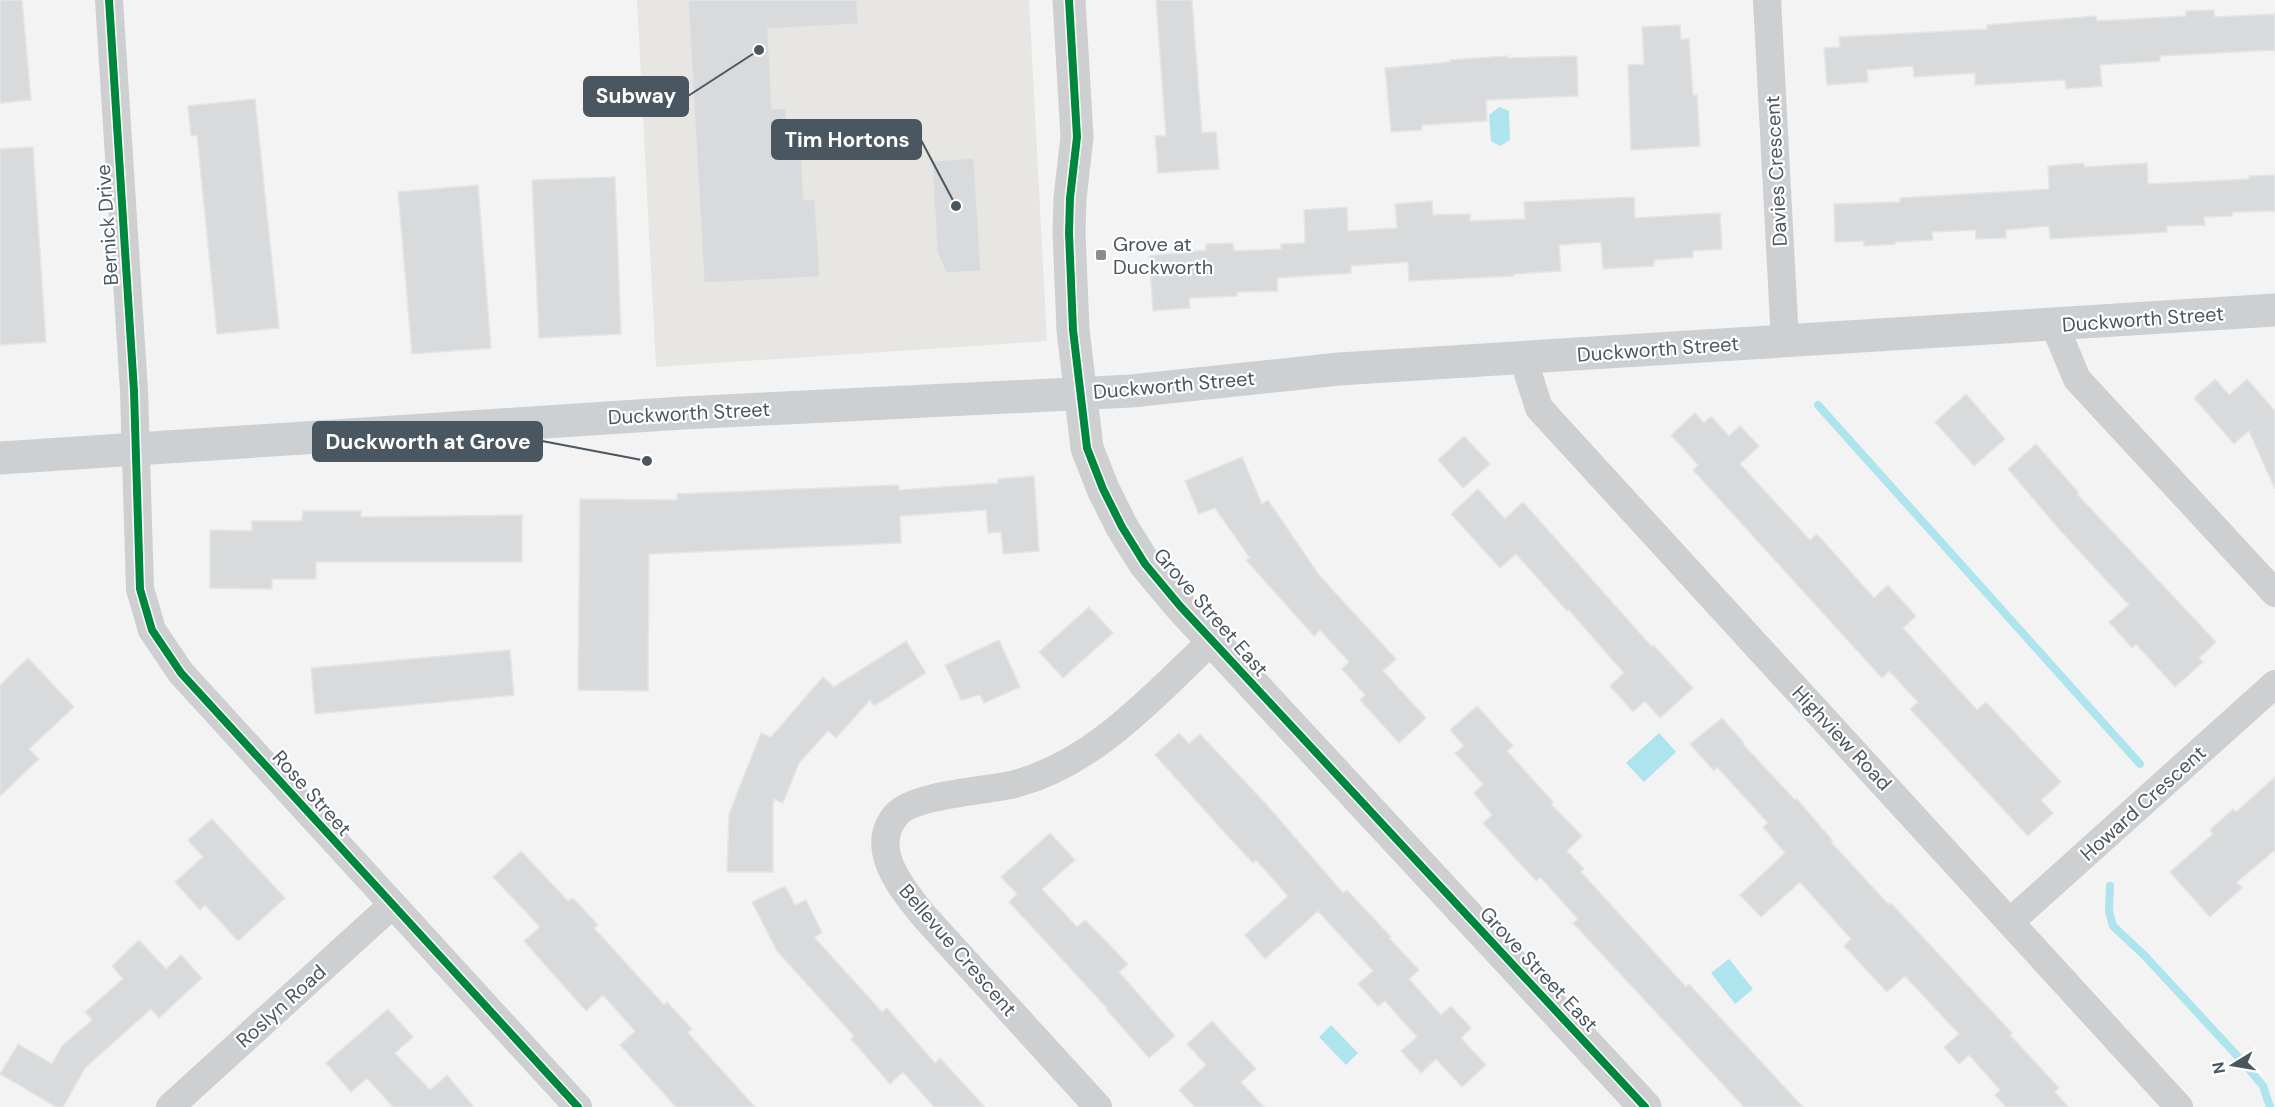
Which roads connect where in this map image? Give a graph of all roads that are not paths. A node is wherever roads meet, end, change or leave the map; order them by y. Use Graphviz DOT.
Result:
graph roads {
  1 [pos="109,0"];
  2 [pos="1069,0"];
  3 [pos="1767,0"];
  4 [pos="2275,310"];
  5 [pos="2054,324"];
  6 [pos="1785,341"];
  7 [pos="1523,358"];
  8 [pos="1081,393"];
  9 [pos="136,449"];
  10 [pos="0,458"];
  11 [pos="2275,592"];
  12 [pos="1213,640"];
  13 [pos="2275,684"];
  14 [pos="392,905"];
  15 [pos="2010,922"];
  16 [pos="170,1107"];
  17 [pos="578,1107"];
  18 [pos="1098,1107"];
  19 [pos="1646,1107"];
  20 [pos="2179,1107"];
  1 -- 9 [label="street, Bernick Drive"];
  2 -- 8 [label="street, Grove Street East"];
  3 -- 6 [label="street, Davies Crescent"];
  4 -- 5 [label="main road, Duckworth Street"];
  5 -- 6 [label="main road, Duckworth Street"];
  5 -- 11 [label="street"];
  6 -- 7 [label="main road, Duckworth Street"];
  7 -- 8 [label="main road, Duckworth Street"];
  7 -- 15 [label="street, Highview Road"];
  8 -- 9 [label="main road, Duckworth Street"];
  8 -- 12 [label="street, Grove Street East"];
  9 -- 10 [label="main road, Duckworth Street"];
  9 -- 14 [label="street, Rose Street"];
  12 -- 18 [label="street, Bellevue Crescent"];
  12 -- 19 [label="street, Grove Street East"];
  13 -- 15 [label="street, Howard Crescent"];
  14 -- 16 [label="street, Roslyn Road"];
  14 -- 17 [label="street, Rose Street"];
  15 -- 20 [label="street, Highview Road"];
}
